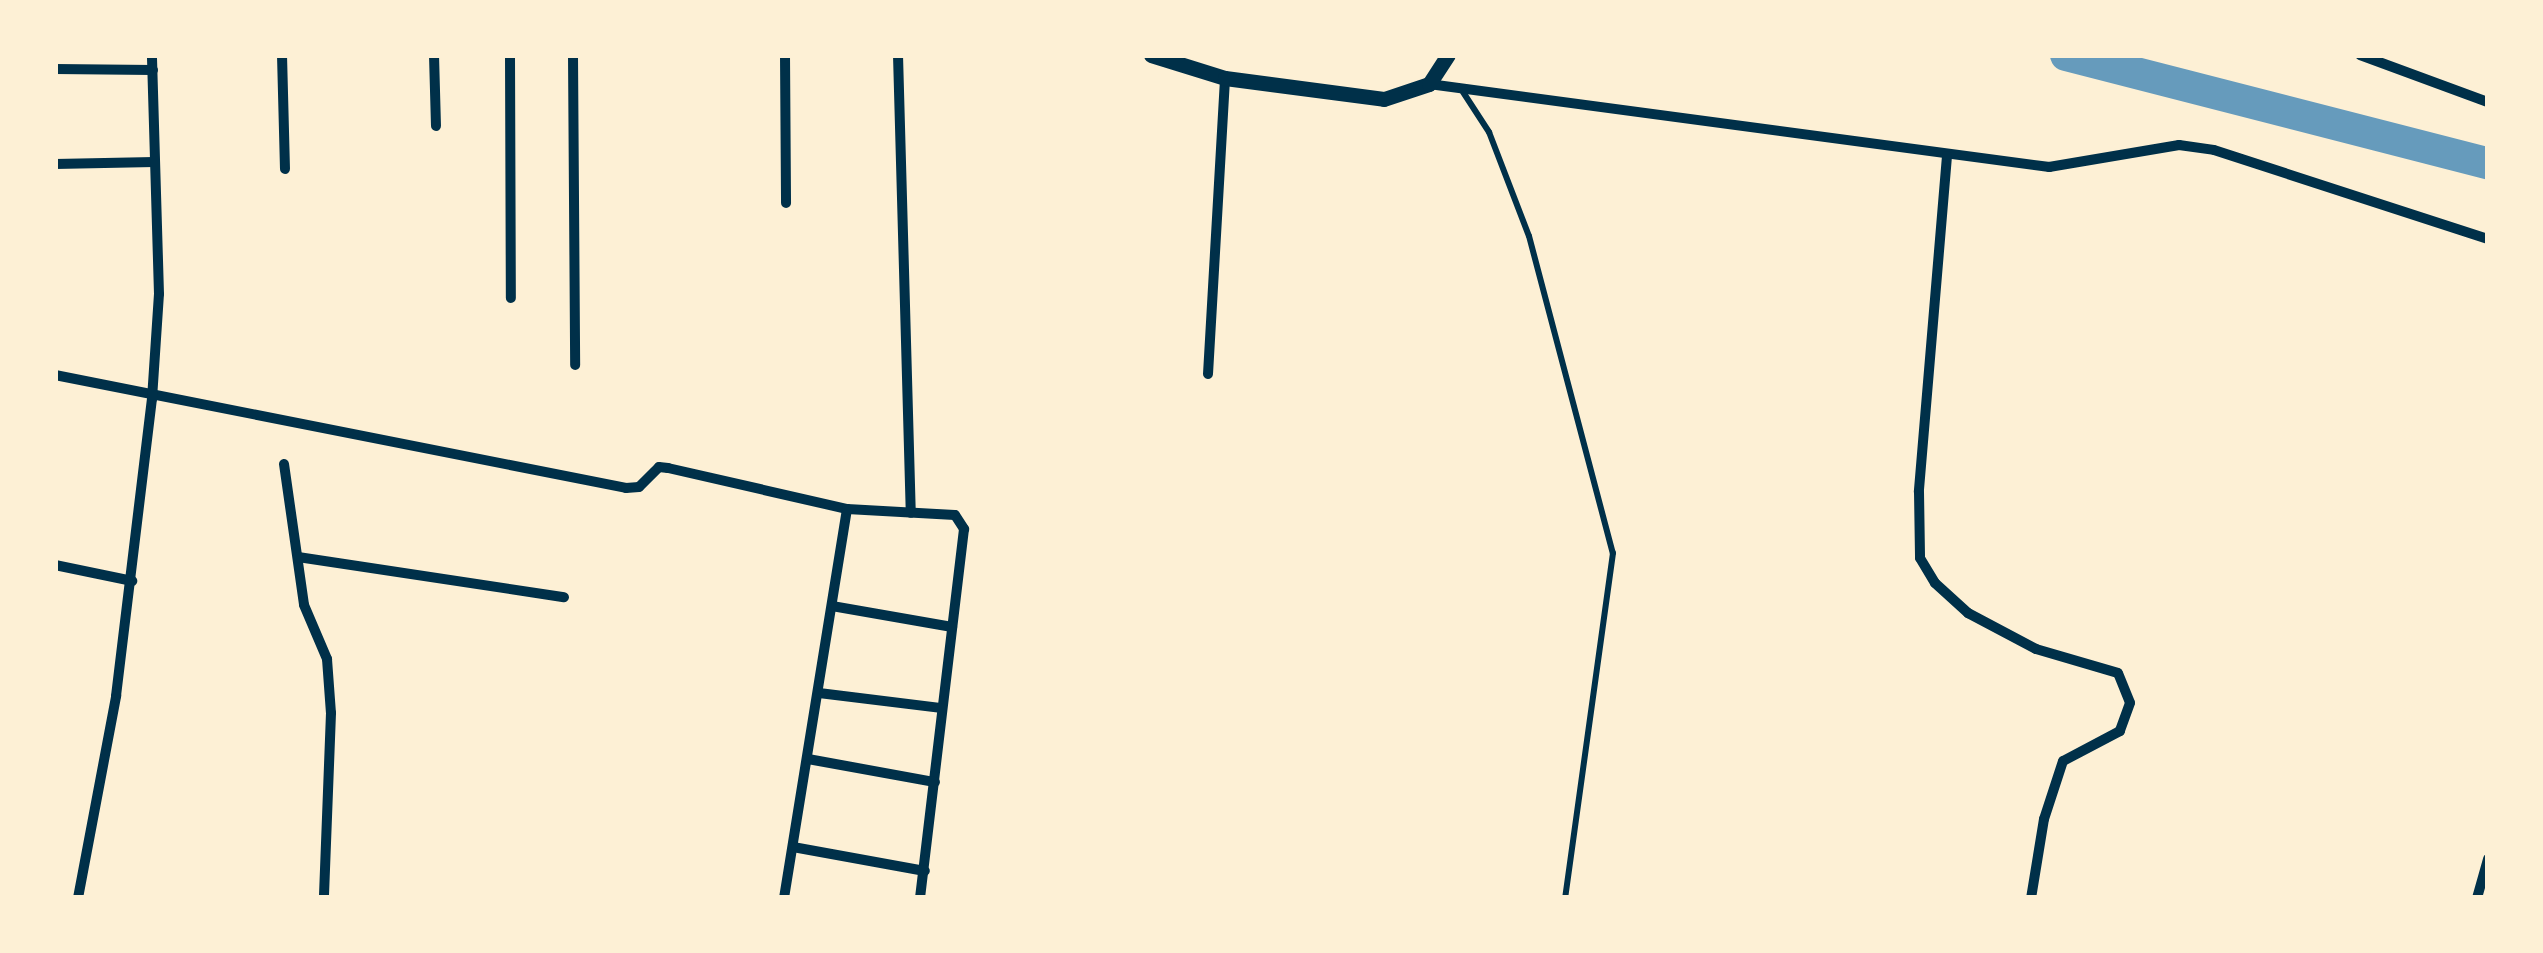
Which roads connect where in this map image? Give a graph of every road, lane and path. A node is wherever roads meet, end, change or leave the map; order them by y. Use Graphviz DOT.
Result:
graph roads {
  1 [pos="152,55"];
  2 [pos="282,55"];
  3 [pos="434,55"];
  4 [pos="510,55"];
  5 [pos="572,55"];
  6 [pos="785,55"];
  7 [pos="898,55"];
  8 [pos="1151,55"];
  9 [pos="1448,55"];
  10 [pos="2360,55"];
  11 [pos="2390,59"];
  12 [pos="55,69"];
  13 [pos="153,70"];
  14 [pos="1225,78"];
  15 [pos="1429,84"];
  16 [pos="1463,92"];
  17 [pos="2488,102"];
  18 [pos="436,126"];
  19 [pos="1947,156"];
  20 [pos="154,162"];
  21 [pos="55,164"];
  22 [pos="284,169"];
  23 [pos="786,202"];
  24 [pos="2488,238"];
  25 [pos="511,298"];
  26 [pos="575,365"];
  27 [pos="1208,374"];
  28 [pos="55,375"];
  29 [pos="152,399"];
  30 [pos="284,464"];
  31 [pos="847,510"];
  32 [pos="911,513"];
  33 [pos="298,557"];
  34 [pos="55,566"];
  35 [pos="132,581"];
  36 [pos="564,598"];
  37 [pos="832,606"];
  38 [pos="952,627"];
  39 [pos="819,693"];
  40 [pos="942,708"];
  41 [pos="808,760"];
  42 [pos="935,782"];
  43 [pos="793,847"];
  44 [pos="2488,859"];
  45 [pos="924,871"];
  46 [pos="78,898"];
  47 [pos="324,898"];
  48 [pos="784,898"];
  49 [pos="920,898"];
  50 [pos="1566,898"];
  51 [pos="2032,898"];
  52 [pos="2477,898"];
  1 -- 13 [label="street"];
  2 -- 22 [label="street"];
  3 -- 18 [label="street"];
  4 -- 25 [label="street"];
  5 -- 26 [label="street"];
  6 -- 23 [label="street"];
  7 -- 32 [label="street"];
  8 -- 14 [label="street"];
  9 -- 15 [label="street"];
  10 -- 11 [label="street"];
  11 -- 17 [label="street"];
  12 -- 13 [label="street"];
  13 -- 20 [label="street"];
  14 -- 15 [label="street"];
  14 -- 27 [label="street"];
  15 -- 16 [label="street"];
  16 -- 19 [label="street"];
  16 -- 50 [label="lane"];
  19 -- 24 [label="street"];
  19 -- 51 [label="street"];
  20 -- 21 [label="street"];
  20 -- 29 [label="street"];
  28 -- 29 [label="street"];
  29 -- 31 [label="street"];
  29 -- 35 [label="street"];
  30 -- 33 [label="street"];
  31 -- 32 [label="street"];
  31 -- 37 [label="street"];
  32 -- 38 [label="street"];
  33 -- 36 [label="street"];
  33 -- 47 [label="street"];
  34 -- 35 [label="street"];
  35 -- 46 [label="street"];
  37 -- 38 [label="street"];
  37 -- 39 [label="street"];
  38 -- 40 [label="street"];
  39 -- 40 [label="street"];
  39 -- 41 [label="street"];
  40 -- 42 [label="street"];
  41 -- 42 [label="street"];
  41 -- 43 [label="street"];
  42 -- 45 [label="street"];
  43 -- 45 [label="street"];
  43 -- 48 [label="street"];
  44 -- 52 [label="street"];
  45 -- 49 [label="street"];
}
